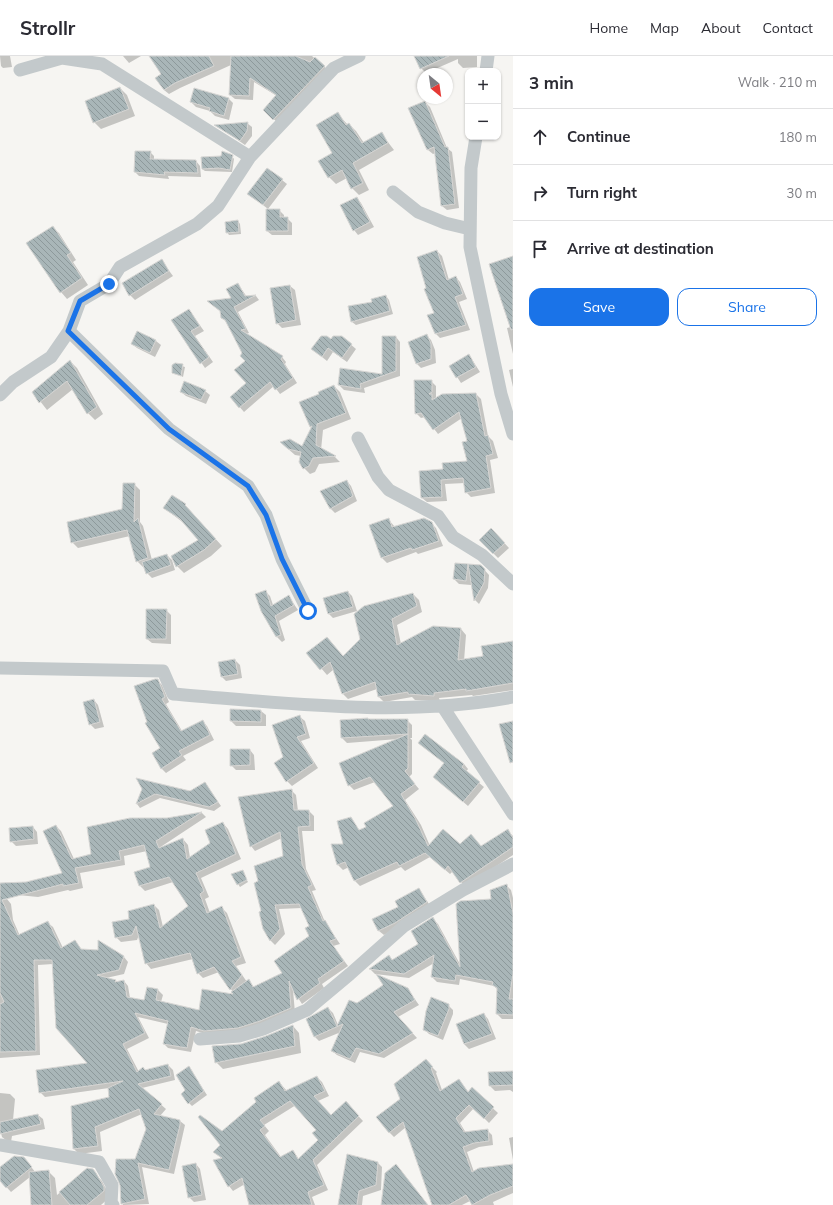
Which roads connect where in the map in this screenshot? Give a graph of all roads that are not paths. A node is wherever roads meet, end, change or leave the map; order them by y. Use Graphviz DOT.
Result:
graph roads {
  1 [pos="359,56"];
  2 [pos="488,56"];
  3 [pos="340,60"];
  4 [pos="486,68"];
  5 [pos="20,70"];
  6 [pos="476,140"];
  7 [pos="250,157"];
  8 [pos="393,192"];
  9 [pos="470,229"];
  10 [pos="68,331"];
  11 [pos="0,395"];
  12 [pos="513,434"];
  13 [pos="358,438"];
  14 [pos="513,584"];
  15 [pos="308,611"];
  16 [pos="0,668"];
  17 [pos="513,697"];
  18 [pos="443,707"];
  19 [pos="513,814"];
  20 [pos="513,864"];
  21 [pos="200,1040"];
  22 [pos="0,1145"];
  23 [pos="113,1205"];
  1 -- 3 [label="street"];
  2 -- 4 [label="street"];
  3 -- 7 [label="street"];
  5 -- 7 [label="street"];
  6 -- 9 [label="street"];
  7 -- 10 [label="street"];
  8 -- 9 [label="street"];
  9 -- 12 [label="street"];
  10 -- 11 [label="street"];
  10 -- 15 [label="street"];
  13 -- 14 [label="street"];
  16 -- 18 [label="street"];
  17 -- 18 [label="street"];
  18 -- 19 [label="street"];
  20 -- 21 [label="street"];
  22 -- 23 [label="street"];
}
